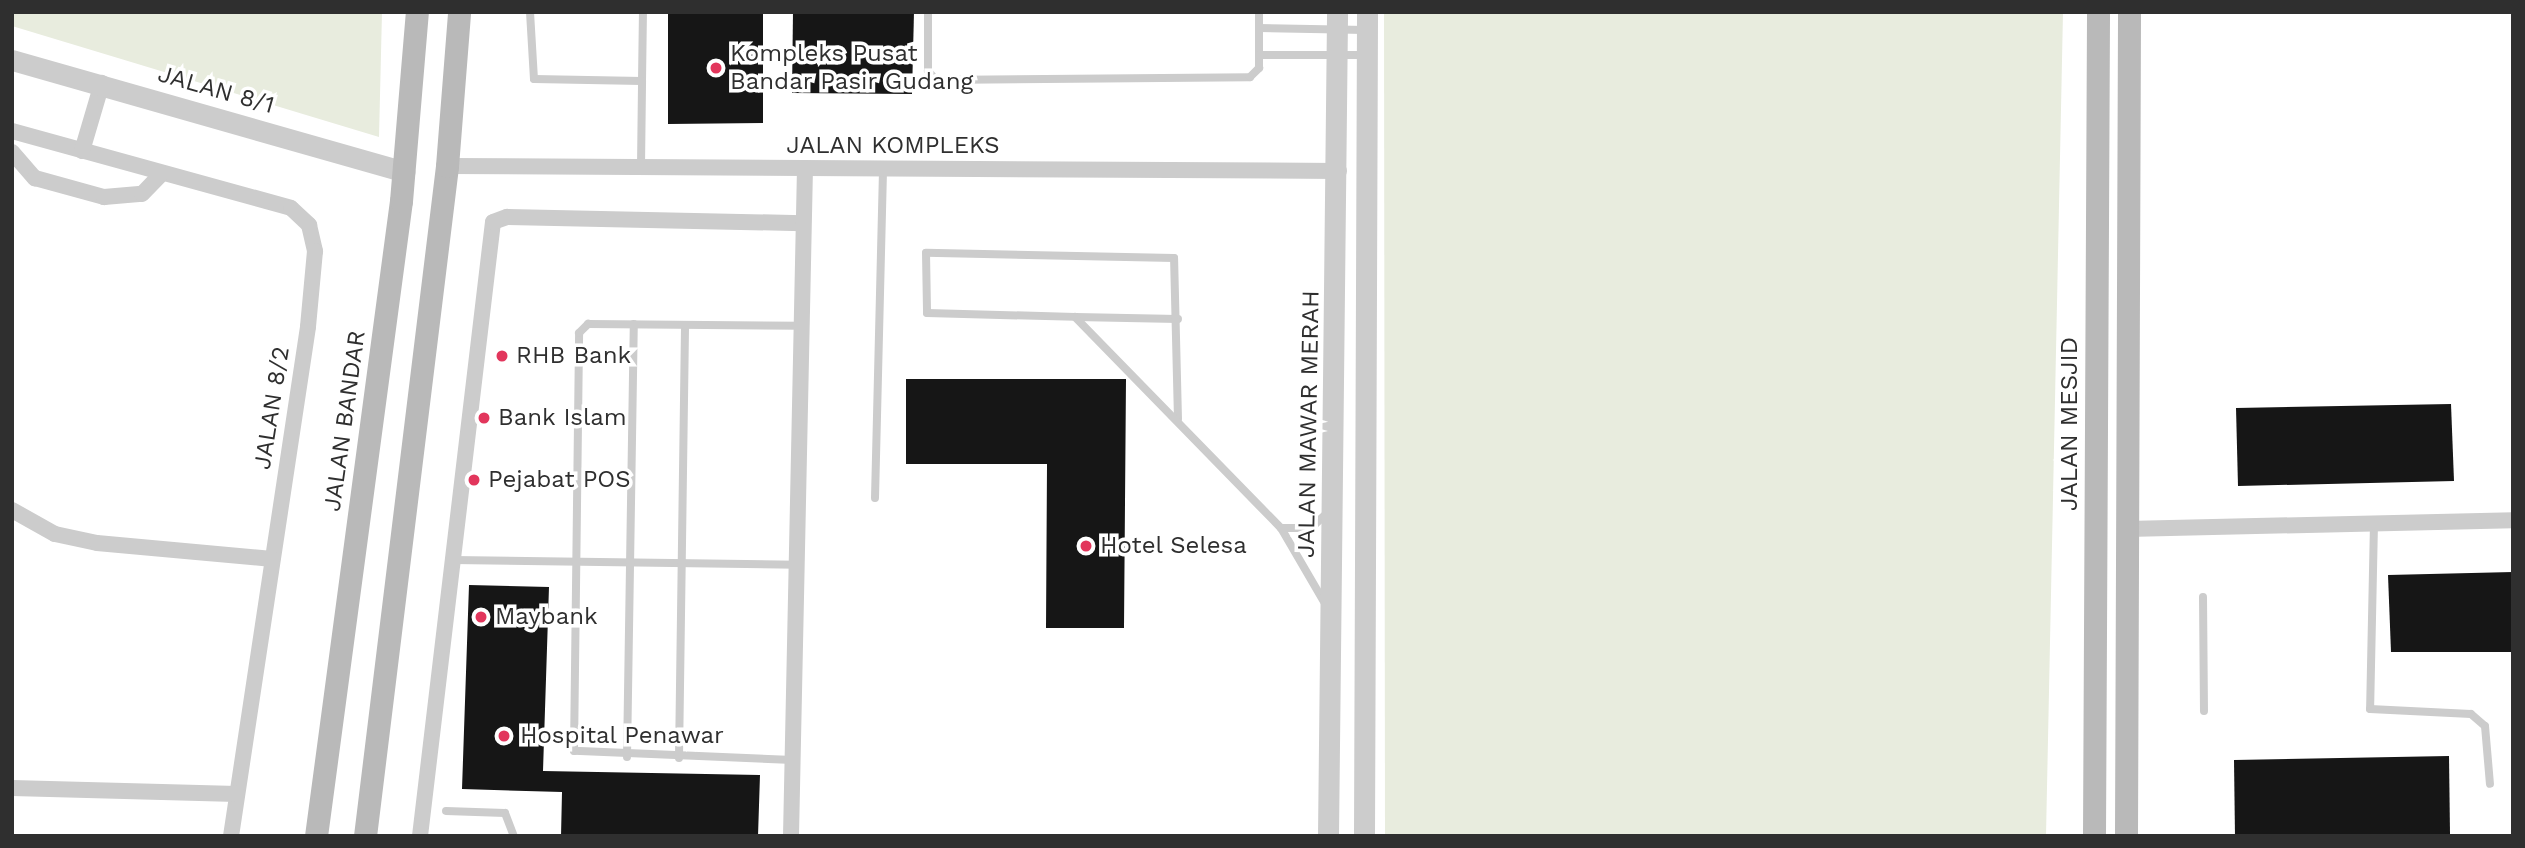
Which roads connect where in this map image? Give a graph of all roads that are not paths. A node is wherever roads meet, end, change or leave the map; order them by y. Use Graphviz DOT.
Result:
graph roads {
  1 [pos="417,12"];
  2 [pos="459,12"];
  3 [pos="530,12"];
  4 [pos="643,12"];
  5 [pos="928,12"];
  6 [pos="1259,12"];
  7 [pos="2098,12"];
  8 [pos="2129,12"];
  9 [pos="1337,21"];
  10 [pos="1367,21"];
  11 [pos="1259,28"];
  12 [pos="1259,55"];
  13 [pos="1337,55"];
  14 [pos="1367,55"];
  15 [pos="12,60"];
  16 [pos="642,81"];
  17 [pos="102,83"];
  18 [pos="12,131"];
  19 [pos="82,151"];
  20 [pos="12,152"];
  21 [pos="447,166"];
  22 [pos="641,167"];
  23 [pos="804,168"];
  24 [pos="883,169"];
  25 [pos="1339,171"];
  26 [pos="404,172"];
  27 [pos="161,174"];
  28 [pos="803,223"];
  29 [pos="1075,317"];
  30 [pos="1178,319"];
  31 [pos="635,324"];
  32 [pos="685,324"];
  33 [pos="801,326"];
  34 [pos="1178,419"];
  35 [pos="875,498"];
  36 [pos="1334,506"];
  37 [pos="12,510"];
  38 [pos="2513,520"];
  39 [pos="2374,523"];
  40 [pos="1280,528"];
  41 [pos="2127,529"];
  42 [pos="272,559"];
  43 [pos="450,560"];
  44 [pos="575,562"];
  45 [pos="631,562"];
  46 [pos="681,563"];
  47 [pos="797,565"];
  48 [pos="2203,597"];
  49 [pos="1334,622"];
  50 [pos="2204,711"];
  51 [pos="627,757"];
  52 [pos="679,758"];
  53 [pos="793,760"];
  54 [pos="2490,784"];
  55 [pos="12,788"];
  56 [pos="237,794"];
  57 [pos="446,811"];
  58 [pos="2094,833"];
  59 [pos="231,836"];
  60 [pos="316,836"];
  61 [pos="365,836"];
  62 [pos="420,836"];
  63 [pos="514,836"];
  64 [pos="791,836"];
  65 [pos="1328,836"];
  66 [pos="1364,836"];
  67 [pos="2126,836"];
  1 -- 26 [label="main road, JALAN BANDAR"];
  2 -- 21 [label="main road"];
  3 -- 16 [label="lane"];
  4 -- 16 [label="lane"];
  5 -- 12 [label="lane"];
  6 -- 11 [label="lane"];
  7 -- 58 [label="main road, JALAN MESJID"];
  8 -- 41 [label="main road"];
  9 -- 10 [label="lane"];
  9 -- 11 [label="lane"];
  9 -- 13 [label="street, JALAN MAWAR MERAH"];
  10 -- 14 [label="street"];
  11 -- 12 [label="lane"];
  12 -- 13 [label="lane"];
  13 -- 14 [label="lane"];
  13 -- 25 [label="street, JALAN MAWAR MERAH"];
  14 -- 66 [label="street"];
  15 -- 17 [label="street, JALAN 8/1"];
  16 -- 22 [label="lane"];
  17 -- 19 [label="street"];
  17 -- 26 [label="street, JALAN 8/1"];
  18 -- 19 [label="street, JALAN 8/2"];
  19 -- 27 [label="street, JALAN 8/2"];
  20 -- 27 [label="street"];
  21 -- 22 [label="street, JALAN KOMPLEKS"];
  21 -- 61 [label="main road"];
  22 -- 23 [label="street, JALAN KOMPLEKS"];
  23 -- 24 [label="street, JALAN KOMPLEKS"];
  23 -- 28 [label="street"];
  24 -- 25 [label="street, JALAN KOMPLEKS"];
  24 -- 35 [label="lane"];
  25 -- 36 [label="street, JALAN MAWAR MERAH"];
  26 -- 60 [label="main road, JALAN BANDAR"];
  27 -- 42 [label="street, JALAN 8/2"];
  28 -- 33 [label="street"];
  28 -- 43 [label="street"];
  29 -- 30 [label="lane"];
  29 -- 30 [label="lane"];
  29 -- 34 [label="lane"];
  30 -- 34 [label="lane"];
  31 -- 32 [label="lane"];
  31 -- 44 [label="lane"];
  31 -- 45 [label="lane"];
  32 -- 33 [label="lane"];
  32 -- 46 [label="lane"];
  33 -- 47 [label="street"];
  34 -- 40 [label="lane"];
  36 -- 40 [label="lane"];
  36 -- 49 [label="street, JALAN MAWAR MERAH"];
  37 -- 42 [label="street"];
  38 -- 39 [label="street"];
  39 -- 41 [label="street"];
  39 -- 54 [label="lane"];
  40 -- 49 [label="lane"];
  41 -- 67 [label="main road"];
  42 -- 56 [label="street, JALAN 8/2"];
  43 -- 44 [label="lane"];
  43 -- 62 [label="street"];
  44 -- 45 [label="lane"];
  44 -- 51 [label="lane"];
  45 -- 46 [label="lane"];
  45 -- 51 [label="lane"];
  46 -- 47 [label="lane"];
  46 -- 52 [label="lane"];
  47 -- 53 [label="street"];
  48 -- 50 [label="lane"];
  49 -- 65 [label="street, JALAN MAWAR MERAH"];
  51 -- 52 [label="lane"];
  52 -- 53 [label="lane"];
  53 -- 64 [label="street"];
  55 -- 56 [label="street"];
  56 -- 59 [label="street, JALAN 8/2"];
  57 -- 63 [label="lane"];
}
